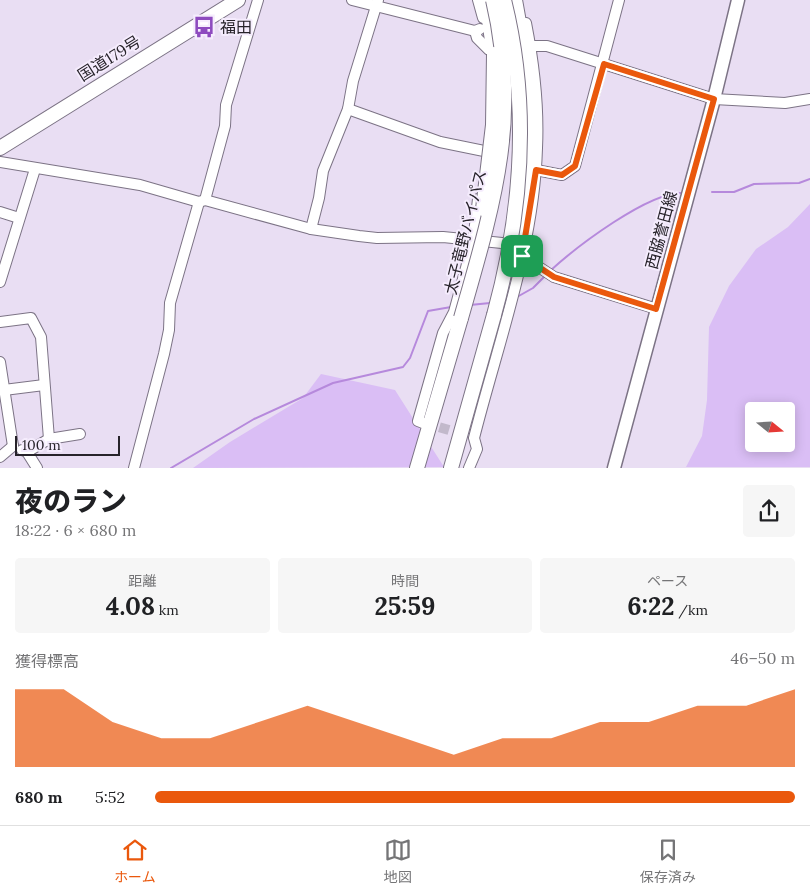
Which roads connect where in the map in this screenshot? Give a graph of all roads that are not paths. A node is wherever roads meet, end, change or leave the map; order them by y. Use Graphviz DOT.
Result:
graph roads {
  1 [pos="238,0"];
  2 [pos="258,0"];
  3 [pos="352,0"];
  4 [pos="478,0"];
  5 [pos="486,0"];
  6 [pos="493,0"];
  7 [pos="504,0"];
  8 [pos="515,0"];
  9 [pos="521,0"];
  10 [pos="619,0"];
  11 [pos="738,0"];
  12 [pos="377,3"];
  13 [pos="480,29"];
  14 [pos="527,48"];
  15 [pos="491,52"];
  16 [pos="604,64"];
  17 [pos="714,99"];
  18 [pos="810,99"];
  19 [pos="348,109"];
  20 [pos="0,148"];
  21 [pos="484,151"];
  22 [pos="0,162"];
  23 [pos="35,169"];
  24 [pos="536,170"];
  25 [pos="202,201"];
  26 [pos="0,212"];
  27 [pos="19,218"];
  28 [pos="311,229"];
  29 [pos="511,240"];
  30 [pos="473,242"];
  31 [pos="522,256"];
  32 [pos="472,281"];
  33 [pos="0,282"];
  34 [pos="656,309"];
  35 [pos="0,322"];
  36 [pos="0,362"];
  37 [pos="44,385"];
  38 [pos="4,390"];
  39 [pos="420,422"];
  40 [pos="80,434"];
  41 [pos="49,439"];
  42 [pos="13,446"];
  43 [pos="27,452"];
  44 [pos="0,457"];
  45 [pos="37,468"];
  46 [pos="134,468"];
  47 [pos="417,468"];
  48 [pos="451,468"];
  49 [pos="470,468"];
  50 [pos="614,468"];
  1 -- 20 [label="highway, 国道179号"];
  2 -- 25 [label="street"];
  3 -- 12 [label="street"];
  4 -- 13 [label="street"];
  5 -- 15 [label="highway"];
  6 -- 32 [label="highway, 太子竜野バイパス, bridge"];
  7 -- 29 [label="highway, bridge"];
  8 -- 14 [label="highway"];
  9 -- 14 [label="street"];
  10 -- 16 [label="street"];
  11 -- 17 [label="main road, 西脇誉田線"];
  12 -- 13 [label="street"];
  12 -- 19 [label="street"];
  13 -- 15 [label="street"];
  14 -- 16 [label="street"];
  14 -- 24 [label="street"];
  14 -- 29 [label="highway"];
  15 -- 21 [label="street"];
  15 -- 32 [label="highway, bridge"];
  16 -- 17 [label="street"];
  16 -- 24 [label="street"];
  17 -- 18 [label="street"];
  17 -- 34 [label="main road, 西脇誉田線"];
  19 -- 21 [label="street"];
  19 -- 28 [label="street"];
  21 -- 30 [label="street"];
  22 -- 23 [label="street"];
  23 -- 25 [label="street"];
  23 -- 27 [label="street"];
  24 -- 31 [label="street"];
  25 -- 28 [label="street"];
  25 -- 46 [label="street"];
  26 -- 27 [label="street"];
  27 -- 33 [label="street"];
  28 -- 30 [label="street"];
  29 -- 48 [label="highway, bridge"];
  30 -- 31 [label="street"];
  30 -- 39 [label="street"];
  31 -- 34 [label="street"];
  31 -- 49 [label="street"];
  32 -- 47 [label="highway, 太子竜野バイパス, bridge"];
  34 -- 50 [label="main road, 西脇誉田線"];
  35 -- 37 [label="street"];
  36 -- 38 [label="street"];
  37 -- 38 [label="street"];
  37 -- 41 [label="street"];
  38 -- 42 [label="street"];
  40 -- 41 [label="street"];
  41 -- 43 [label="street"];
  42 -- 43 [label="street"];
  42 -- 44 [label="street"];
  43 -- 45 [label="street"];
}
